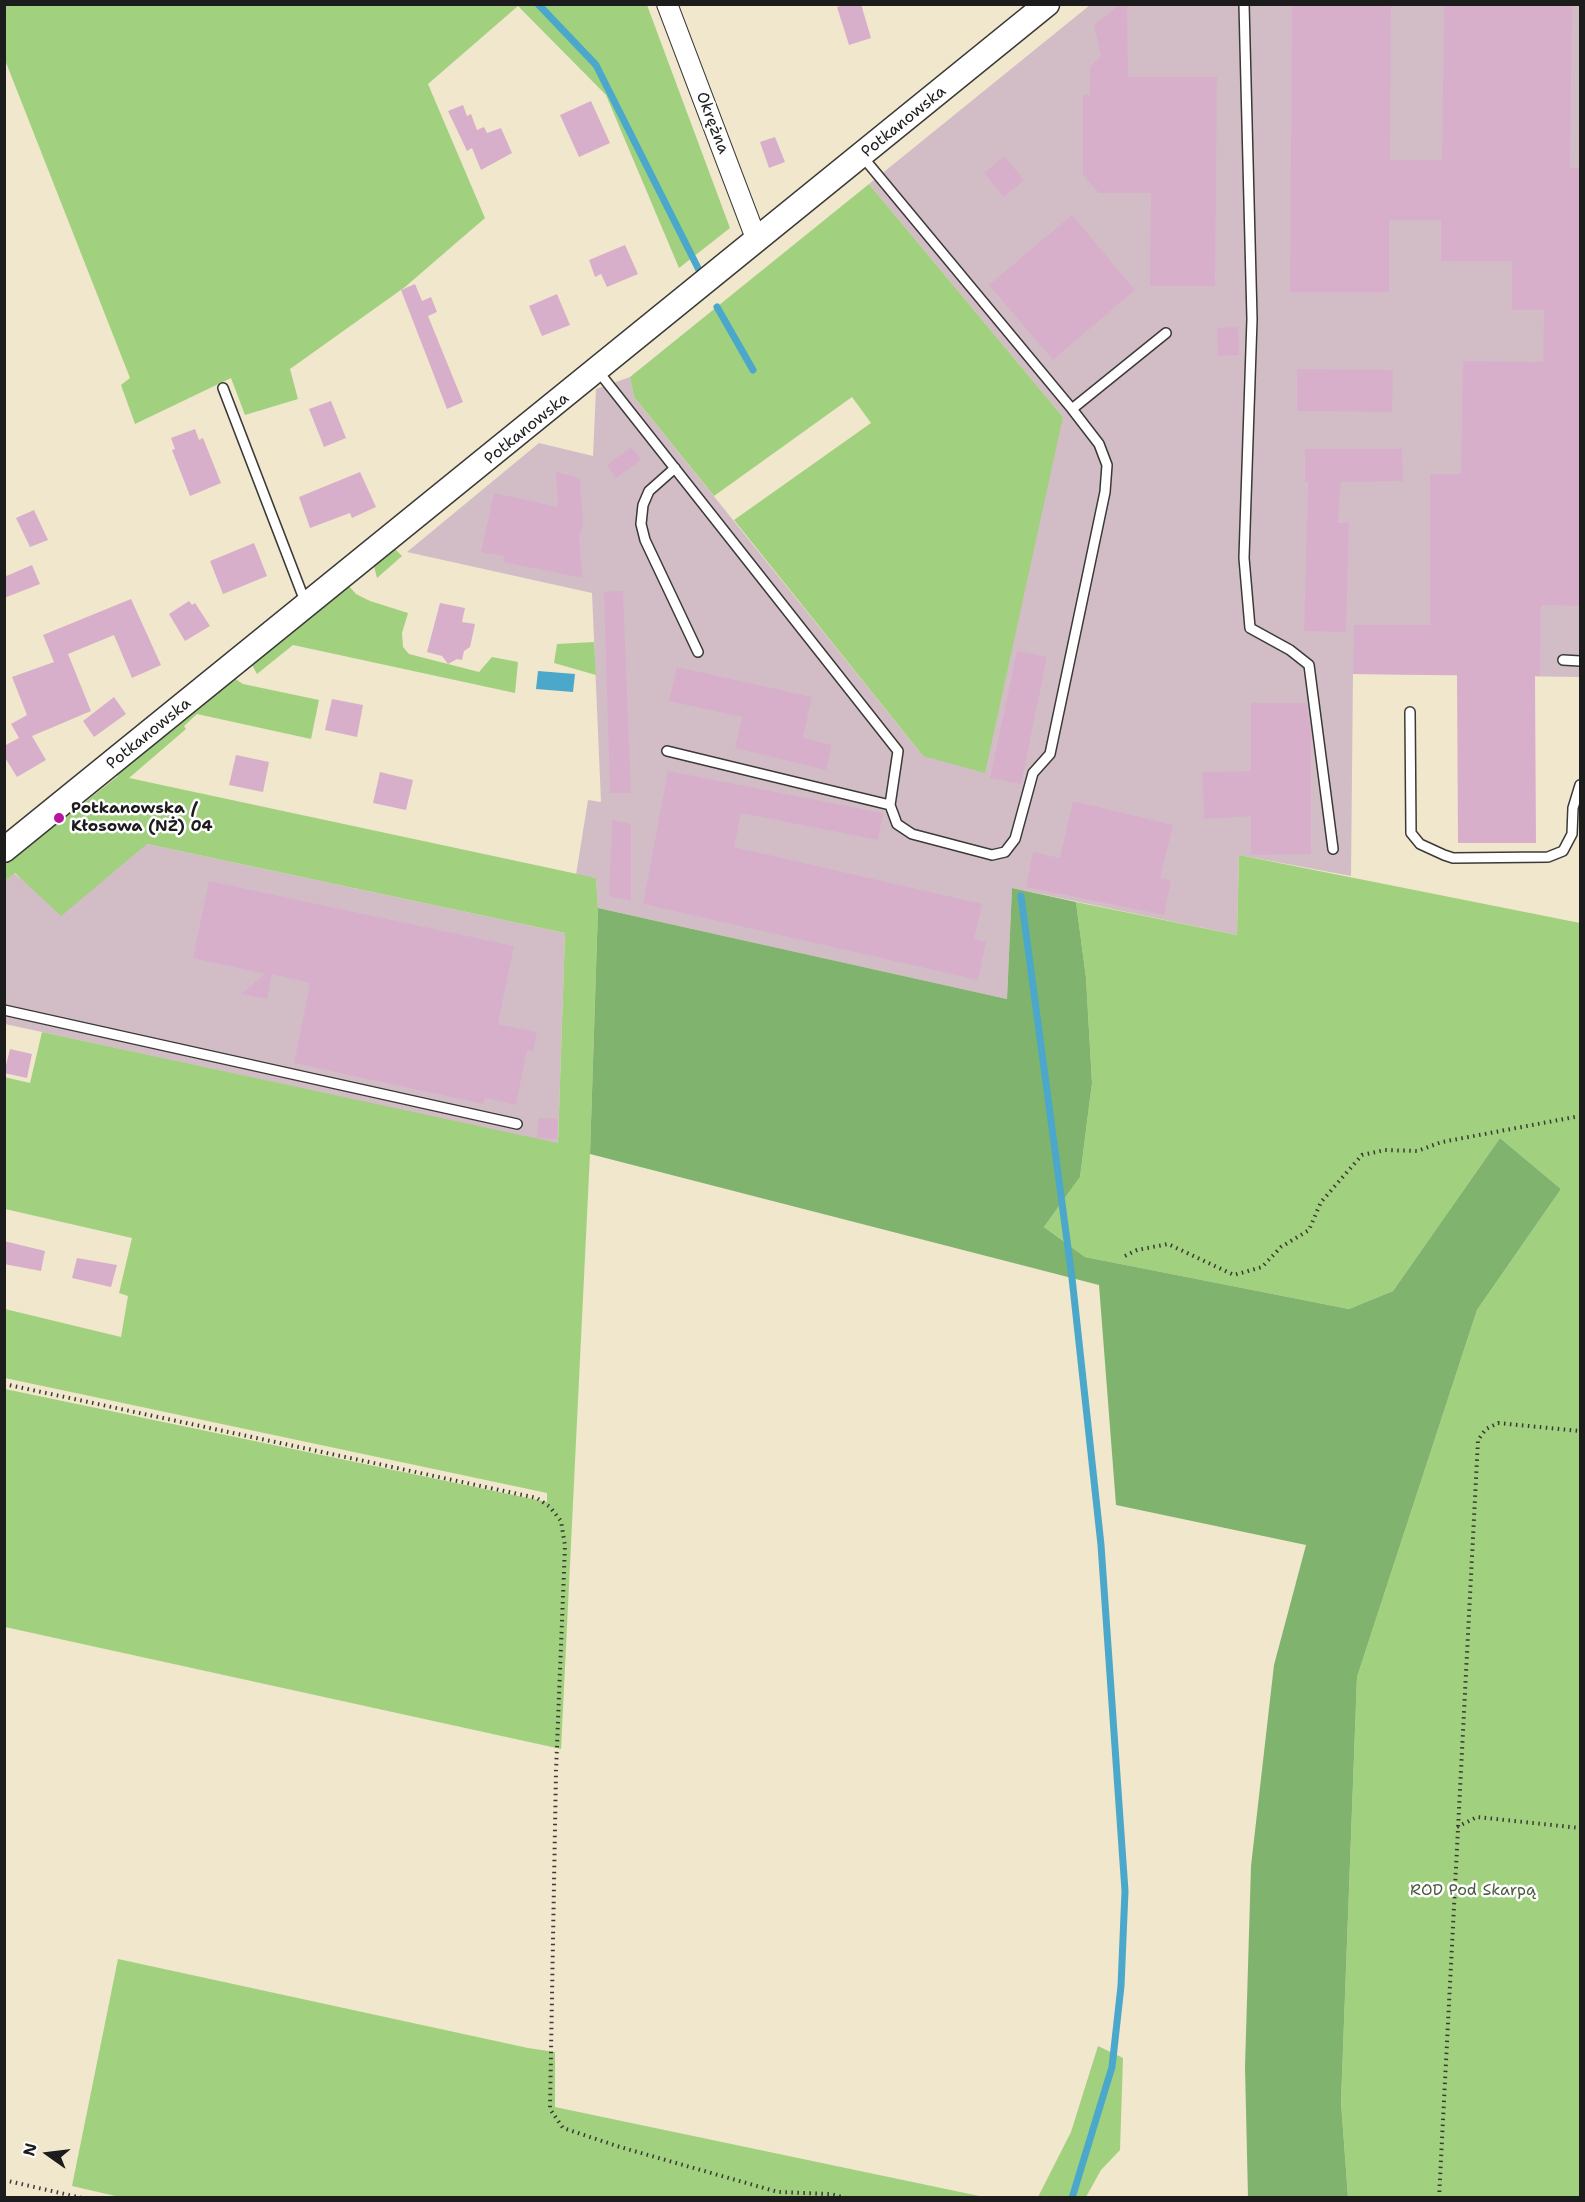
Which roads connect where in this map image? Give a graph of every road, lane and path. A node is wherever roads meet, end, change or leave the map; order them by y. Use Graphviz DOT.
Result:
graph roads {
  1 [pos="667,4"];
  2 [pos="1047,4"];
  3 [pos="1244,4"];
  4 [pos="862,156"];
  5 [pos="757,241"];
  6 [pos="1166,333"];
  7 [pos="598,371"];
  8 [pos="224,388"];
  9 [pos="1072,409"];
  10 [pos="675,468"];
  11 [pos="307,606"];
  12 [pos="698,652"];
  13 [pos="1563,660"];
  14 [pos="1581,661"];
  15 [pos="1410,712"];
  16 [pos="667,751"];
  17 [pos="1581,785"];
  18 [pos="890,805"];
  19 [pos="7,840"];
  20 [pos="1333,849"];
  21 [pos="4,1010"];
  22 [pos="1581,1116"];
  23 [pos="517,1124"];
  24 [pos="1125,1256"];
  25 [pos="4,1384"];
  26 [pos="1581,1431"];
  27 [pos="1457,1827"];
  28 [pos="1581,1828"];
  29 [pos="4,2180"];
  30 [pos="82,2198"];
  31 [pos="846,2198"];
  32 [pos="1439,2198"];
  1 -- 5 [label="street, Okrężna"];
  2 -- 4 [label="street, Potkanowska"];
  3 -- 20 [label="lane"];
  4 -- 5 [label="street, Potkanowska"];
  4 -- 9 [label="lane"];
  5 -- 7 [label="street, Potkanowska"];
  6 -- 9 [label="lane"];
  7 -- 10 [label="lane"];
  7 -- 11 [label="street, Potkanowska"];
  8 -- 11 [label="lane"];
  9 -- 18 [label="lane"];
  10 -- 12 [label="lane"];
  10 -- 18 [label="lane"];
  11 -- 19 [label="street, Potkanowska"];
  13 -- 14 [label="lane"];
  15 -- 17 [label="lane"];
  16 -- 18 [label="lane"];
  21 -- 23 [label="lane"];
  22 -- 24 [label="path"];
  25 -- 31 [label="path"];
  26 -- 27 [label="path"];
  27 -- 28 [label="path"];
  27 -- 32 [label="path"];
  29 -- 30 [label="path"];
}
